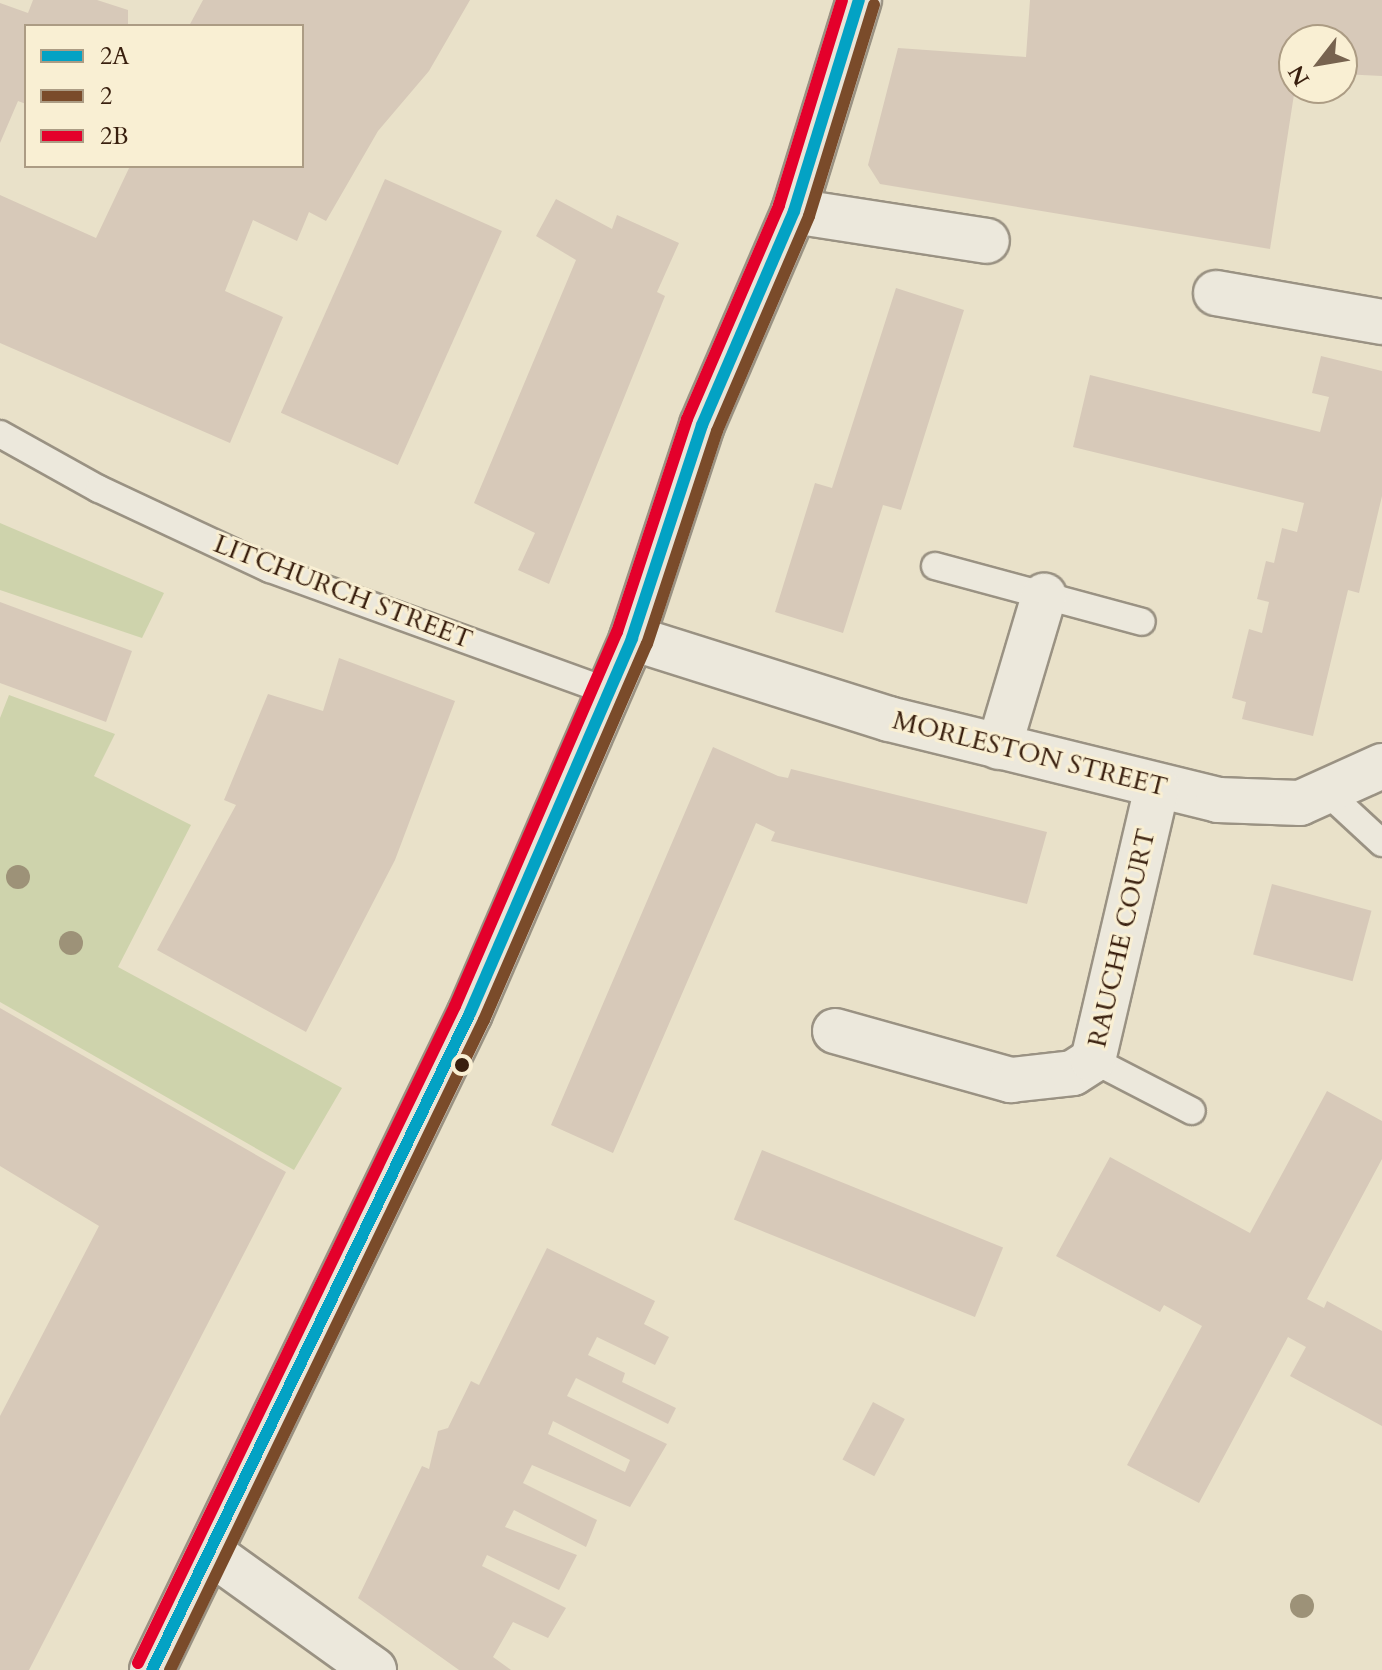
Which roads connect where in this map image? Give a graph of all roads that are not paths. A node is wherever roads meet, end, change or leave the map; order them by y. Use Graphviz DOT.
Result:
graph roads {
  1 [pos="859,0"];
  2 [pos="794,211"];
  3 [pos="987,241"];
  4 [pos="1216,293"];
  5 [pos="1382,322"];
  6 [pos="0,434"];
  7 [pos="935,566"];
  8 [pos="1044,596"];
  9 [pos="1142,622"];
  10 [pos="632,638"];
  11 [pos="607,691"];
  12 [pos="999,747"];
  13 [pos="1382,766"];
  14 [pos="1157,787"];
  15 [pos="1329,794"];
  16 [pos="1382,843"];
  17 [pos="835,1031"];
  18 [pos="1093,1060"];
  19 [pos="1192,1111"];
  20 [pos="210,1552"];
  21 [pos="152,1670"];
  22 [pos="374,1670"];
  1 -- 2 [label="main road"];
  2 -- 3 [label="street"];
  2 -- 10 [label="main road"];
  4 -- 5 [label="street"];
  6 -- 11 [label="lane, LITCHURCH STREET"];
  7 -- 8 [label="lane"];
  8 -- 9 [label="lane"];
  8 -- 12 [label="street"];
  10 -- 11 [label="main road"];
  10 -- 12 [label="street, MORLESTON STREET"];
  11 -- 20 [label="main road"];
  12 -- 14 [label="street, MORLESTON STREET"];
  13 -- 15 [label="street, MORLESTON STREET"];
  14 -- 15 [label="street, MORLESTON STREET"];
  14 -- 18 [label="street, RAUCHE COURT"];
  15 -- 16 [label="lane"];
  17 -- 18 [label="street, RAUCHE COURT"];
  18 -- 19 [label="lane"];
  20 -- 21 [label="main road"];
  20 -- 22 [label="street"];
}
